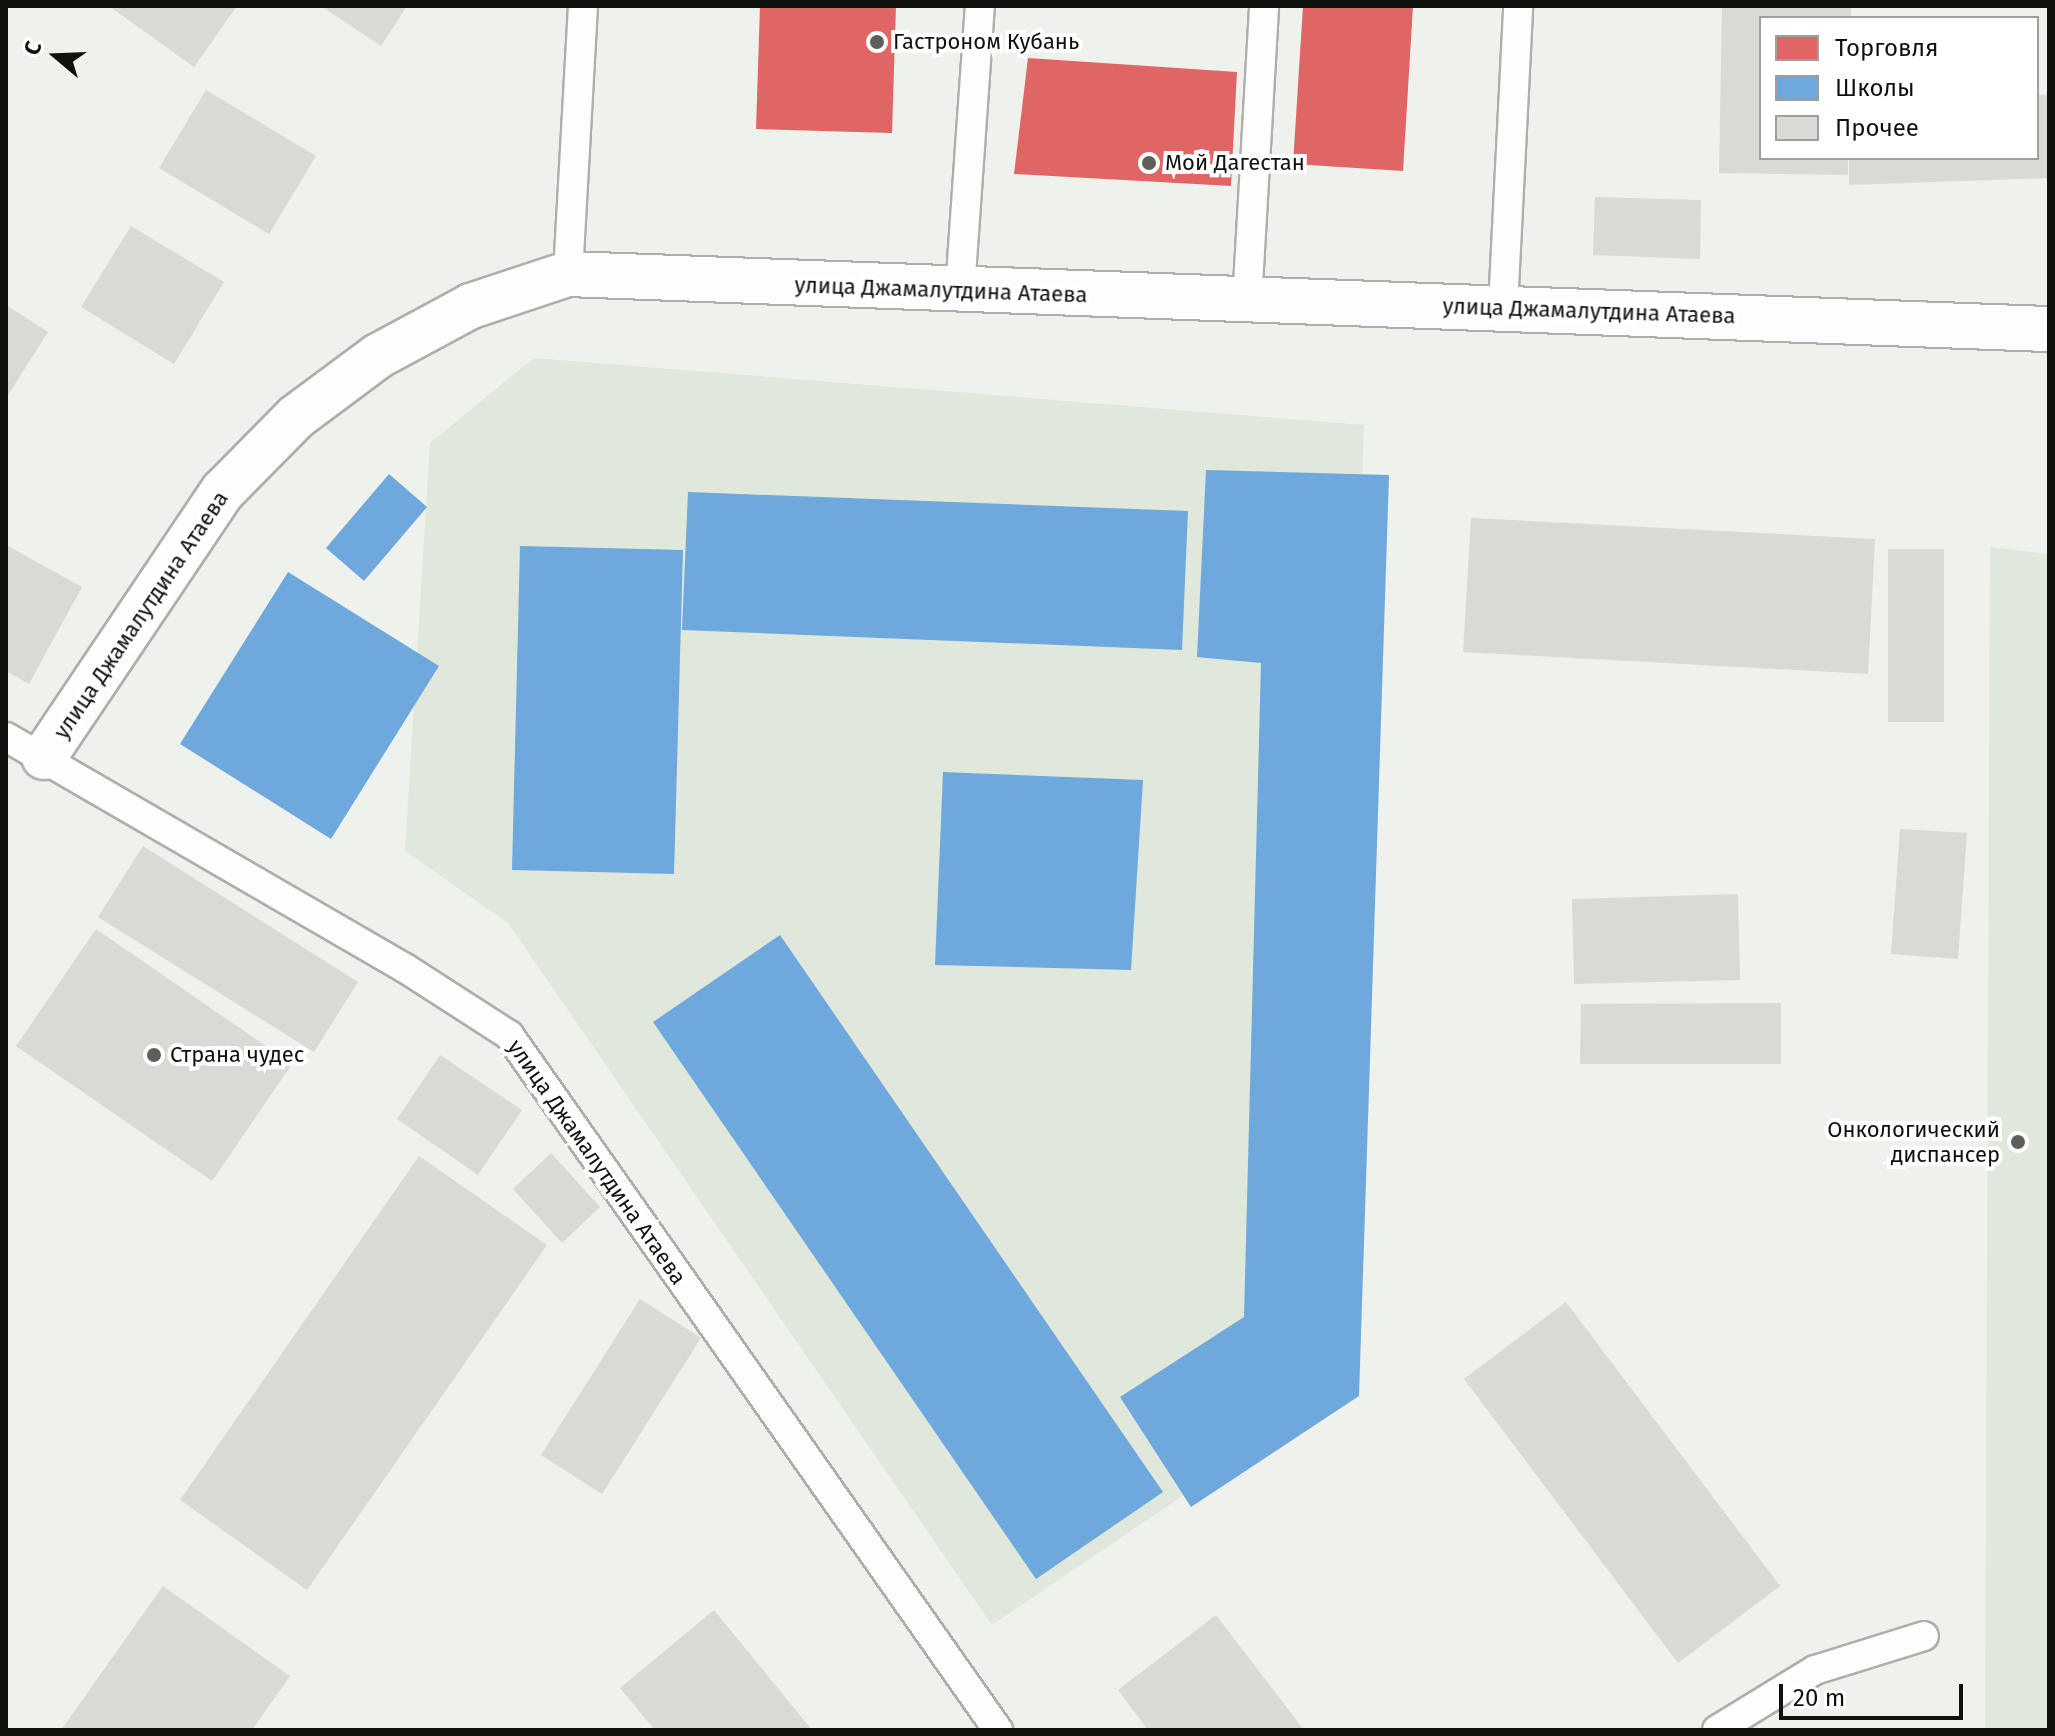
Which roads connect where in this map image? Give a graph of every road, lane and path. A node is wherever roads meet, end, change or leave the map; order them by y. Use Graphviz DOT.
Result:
graph roads {
  1 [pos="583,6"];
  2 [pos="980,6"];
  3 [pos="1264,6"];
  4 [pos="1518,6"];
  5 [pos="568,274"];
  6 [pos="960,290"];
  7 [pos="1247,303"];
  8 [pos="1503,307"];
  9 [pos="2049,329"];
  10 [pos="6,737"];
  11 [pos="44,757"];
  12 [pos="1924,1636"];
  13 [pos="998,1730"];
  14 [pos="1717,1730"];
  1 -- 5 [label="lane"];
  2 -- 6 [label="lane"];
  3 -- 7 [label="lane"];
  4 -- 8 [label="lane"];
  5 -- 6 [label="street, улица Джамалутдина Атаева"];
  5 -- 11 [label="street, улица Джамалутдина Атаева"];
  6 -- 7 [label="street, улица Джамалутдина Атаева"];
  7 -- 8 [label="street, улица Джамалутдина Атаева"];
  8 -- 9 [label="street, улица Джамалутдина Атаева"];
  10 -- 11 [label="lane, улица Джамалутдина Атаева"];
  11 -- 13 [label="lane, улица Джамалутдина Атаева"];
  12 -- 14 [label="lane"];
}
